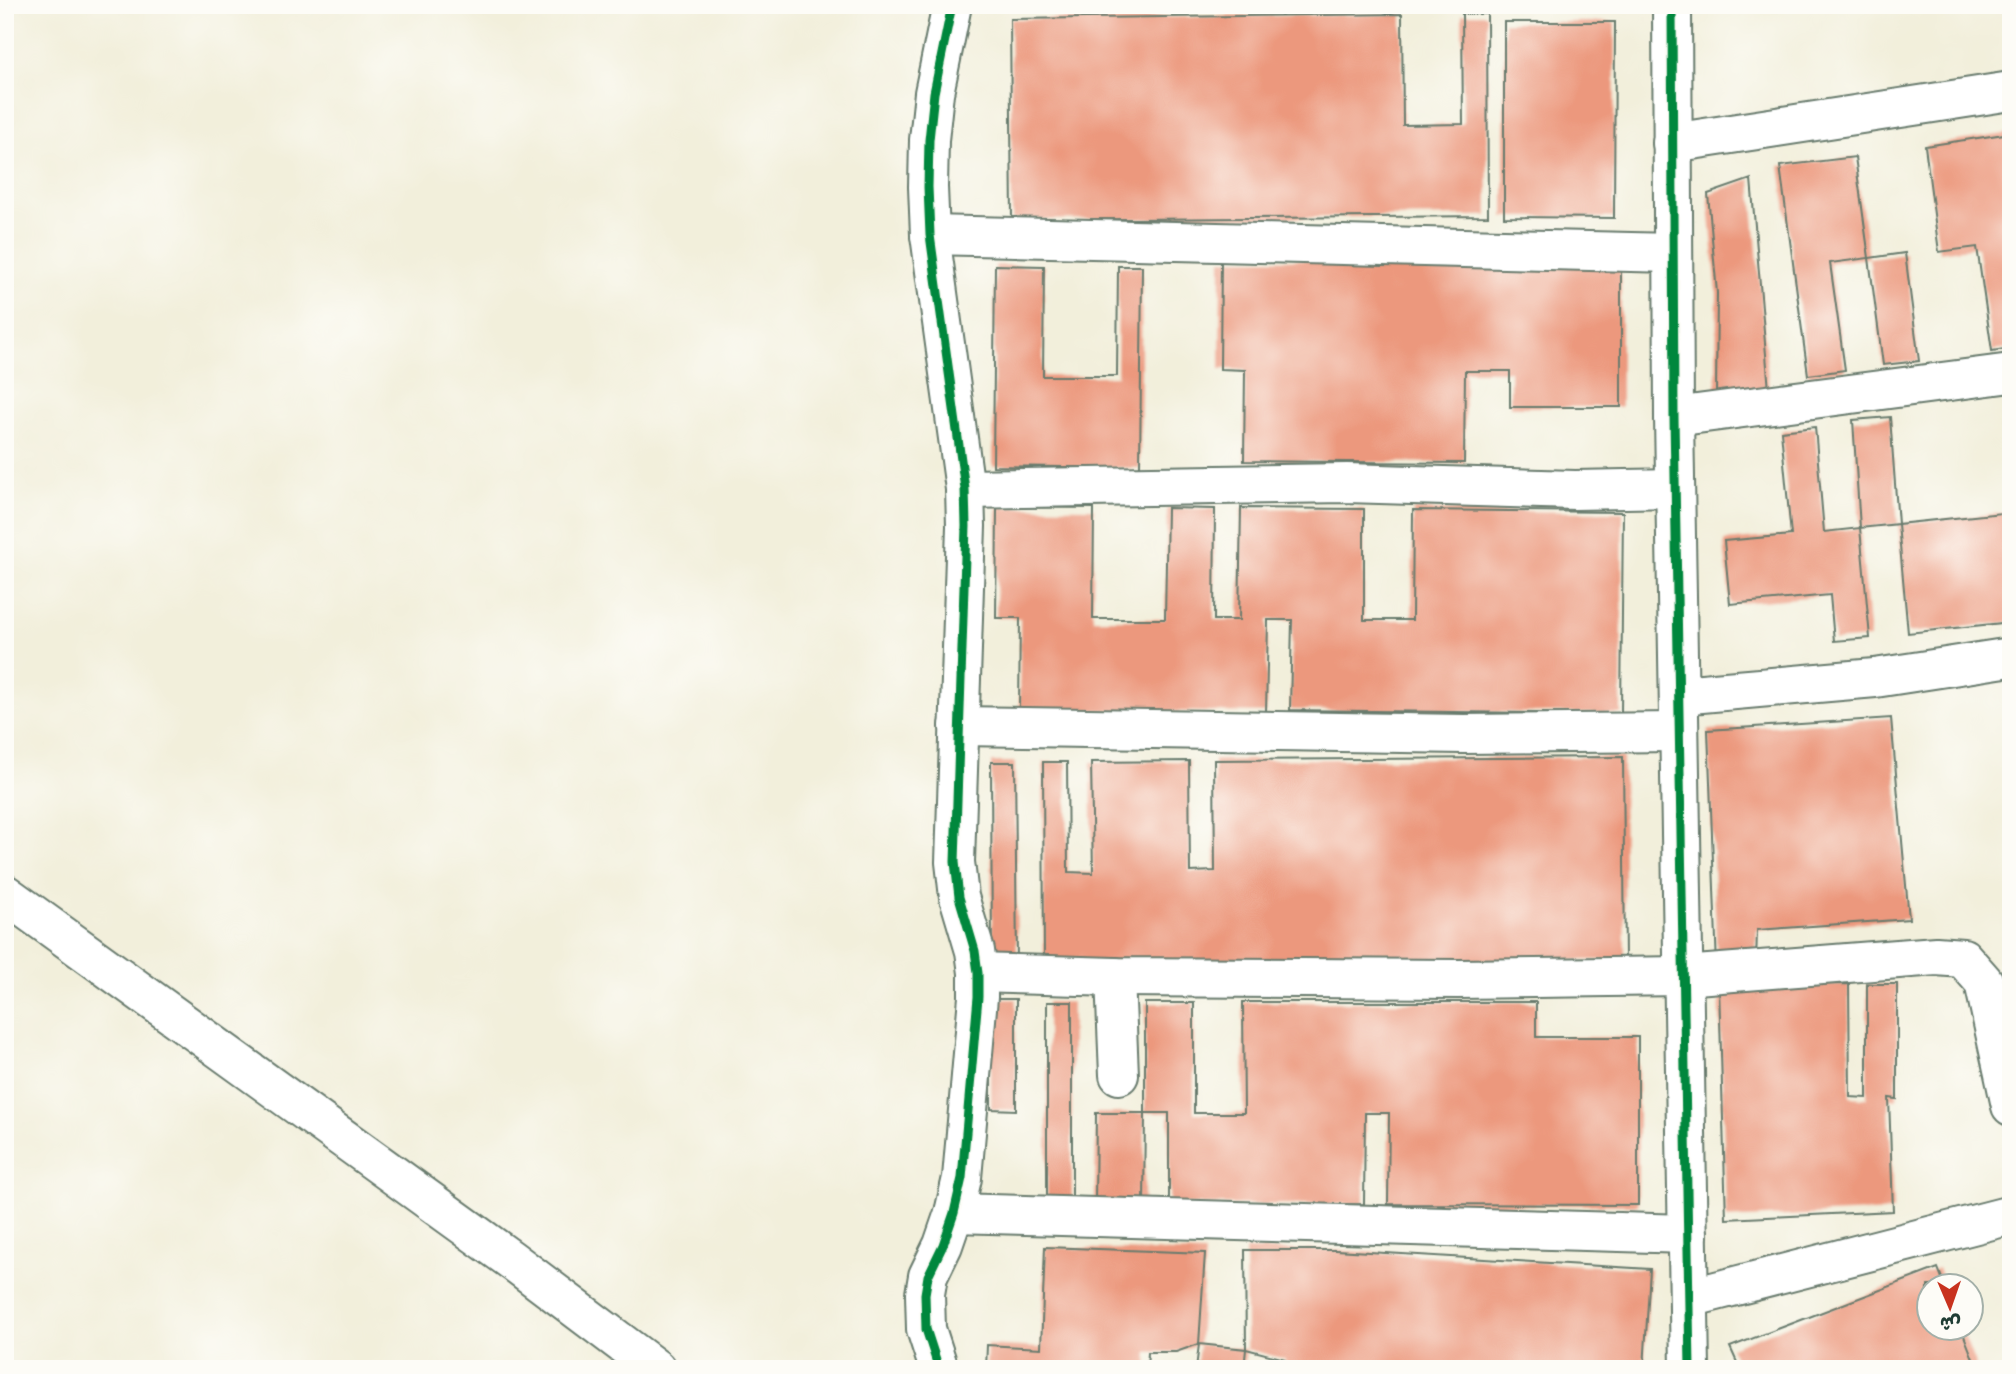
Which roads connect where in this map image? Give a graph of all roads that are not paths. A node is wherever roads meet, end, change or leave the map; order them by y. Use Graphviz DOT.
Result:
graph roads {
  1 [pos="952,5"];
  2 [pos="1672,5"];
  3 [pos="2011,91"];
  4 [pos="1672,143"];
  5 [pos="930,235"];
  6 [pos="1673,253"];
  7 [pos="2011,373"];
  8 [pos="1674,417"];
  9 [pos="1675,488"];
  10 [pos="965,489"];
  11 [pos="2011,657"];
  12 [pos="1679,713"];
  13 [pos="959,726"];
  14 [pos="5,894"];
  15 [pos="978,973"];
  16 [pos="1683,976"];
  17 [pos="1115,977"];
  18 [pos="1119,1075"];
  19 [pos="2011,1106"];
  20 [pos="954,1213"];
  21 [pos="2011,1215"];
  22 [pos="1688,1234"];
  23 [pos="1689,1298"];
  24 [pos="656,1369"];
  25 [pos="939,1369"];
  26 [pos="1690,1369"];
  1 -- 5 [label="street"];
  2 -- 4 [label="street"];
  3 -- 4 [label="street"];
  4 -- 6 [label="street"];
  5 -- 6 [label="street"];
  5 -- 10 [label="street"];
  6 -- 8 [label="street"];
  7 -- 8 [label="street"];
  8 -- 9 [label="street"];
  9 -- 10 [label="street"];
  9 -- 12 [label="street"];
  10 -- 13 [label="street"];
  11 -- 12 [label="street"];
  12 -- 13 [label="street"];
  12 -- 16 [label="street"];
  13 -- 15 [label="street"];
  14 -- 24 [label="street"];
  15 -- 17 [label="street"];
  15 -- 20 [label="street"];
  16 -- 17 [label="street"];
  16 -- 19 [label="street"];
  16 -- 22 [label="street"];
  17 -- 18 [label="street"];
  20 -- 22 [label="street"];
  20 -- 25 [label="street"];
  21 -- 23 [label="street"];
  22 -- 23 [label="street"];
  23 -- 26 [label="street"];
}
